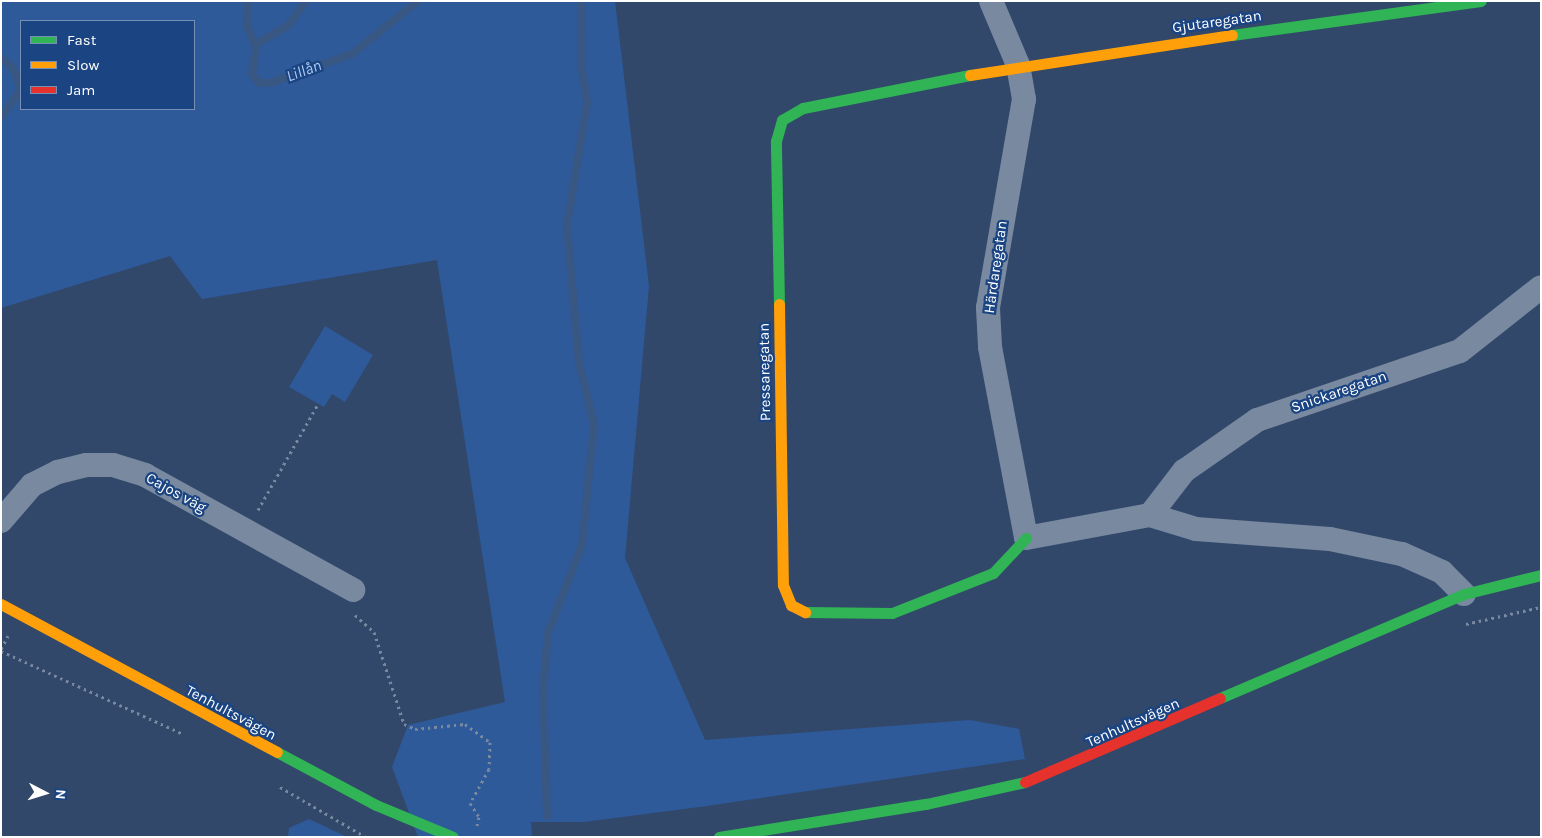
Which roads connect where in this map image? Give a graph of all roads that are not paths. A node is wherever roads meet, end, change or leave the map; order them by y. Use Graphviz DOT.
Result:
graph roads {
  1 [pos="991,1"];
  2 [pos="1481,1"];
  3 [pos="1018,65"];
  4 [pos="1541,286"];
  5 [pos="1150,516"];
  6 [pos="1,521"];
  7 [pos="1026,538"];
  8 [pos="1540,580"];
  9 [pos="353,590"];
  10 [pos="1464,594"];
  11 [pos="1,604"];
  12 [pos="413,829"];
  13 [pos="453,837"];
  14 [pos="719,837"];
  1 -- 3 [label="street, Härdaregatan"];
  2 -- 3 [label="street, Gjutaregatan"];
  3 -- 7 [label="street, Härdaregatan"];
  3 -- 7 [label="street, Pressaregatan"];
  4 -- 5 [label="street, Snickaregatan"];
  5 -- 7 [label="street"];
  5 -- 10 [label="street"];
  6 -- 9 [label="street, Cajos väg"];
  8 -- 10 [label="street, Tenhultsvägen"];
  10 -- 14 [label="street, Tenhultsvägen"];
  11 -- 12 [label="street, Tenhultsvägen"];
  12 -- 13 [label="street, Tenhultsvägen"];
}
